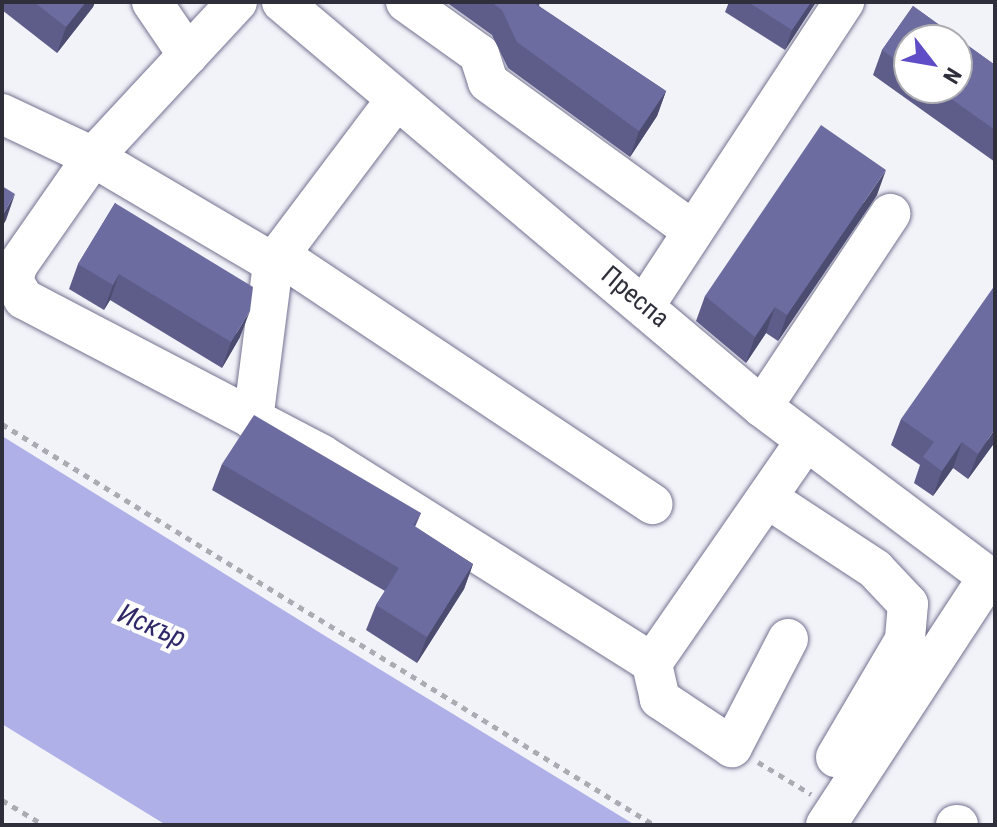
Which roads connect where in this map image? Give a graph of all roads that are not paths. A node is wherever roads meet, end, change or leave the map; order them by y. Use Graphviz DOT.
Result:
graph roads {
  1 [pos="152,2"];
  2 [pos="237,2"];
  3 [pos="282,2"];
  4 [pos="406,2"];
  5 [pos="844,2"];
  6 [pos="188,55"];
  7 [pos="396,100"];
  8 [pos="2,114"];
  9 [pos="93,157"];
  10 [pos="890,214"];
  11 [pos="693,231"];
  12 [pos="276,259"];
  13 [pos="645,305"];
  14 [pos="762,407"];
  15 [pos="253,420"];
  16 [pos="805,442"];
  17 [pos="767,498"];
  18 [pos="653,504"];
  19 [pos="991,579"];
  20 [pos="788,639"];
  21 [pos="652,663"];
  22 [pos="836,757"];
  23 [pos="831,817"];
  1 -- 6 [label="street"];
  2 -- 6 [label="street"];
  3 -- 7 [label="street, Преспа"];
  4 -- 11 [label="street"];
  5 -- 11 [label="street"];
  6 -- 9 [label="street"];
  7 -- 12 [label="street"];
  7 -- 13 [label="street, Преспа"];
  8 -- 9 [label="street"];
  9 -- 12 [label="street"];
  9 -- 15 [label="street"];
  10 -- 14 [label="street"];
  11 -- 13 [label="street"];
  12 -- 15 [label="street"];
  12 -- 18 [label="street"];
  13 -- 14 [label="street, Преспа"];
  14 -- 16 [label="street, Преспа"];
  15 -- 21 [label="street"];
  16 -- 17 [label="street"];
  16 -- 19 [label="street, Преспа"];
  17 -- 21 [label="street"];
  17 -- 22 [label="street"];
  19 -- 23 [label="street"];
  20 -- 21 [label="street"];
}
